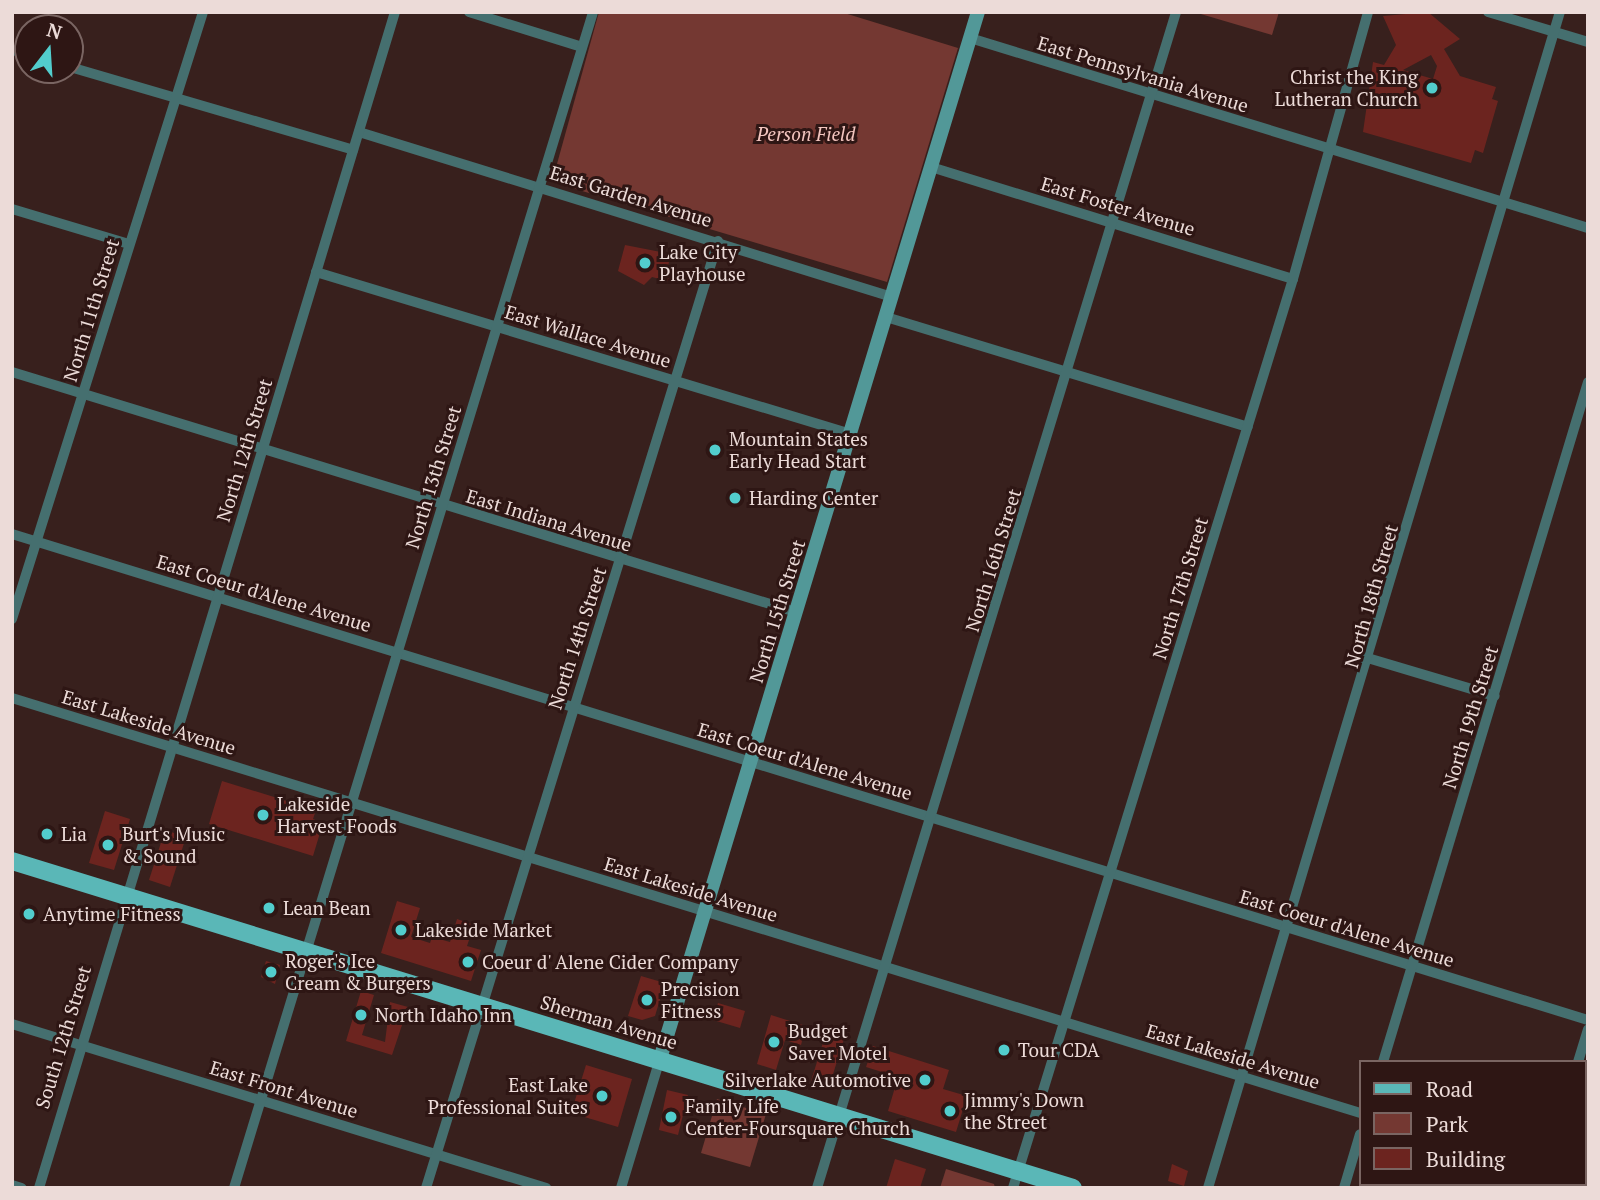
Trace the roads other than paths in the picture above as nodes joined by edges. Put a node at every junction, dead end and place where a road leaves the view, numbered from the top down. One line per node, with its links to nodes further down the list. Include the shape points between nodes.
1 (203, 12): 16 (street, North 11th Street)
2 (395, 12): 17 (street, North 12th Street)
3 (469, 12): 13 (street)
4 (593, 12): 13 (street, North 13th Street)
5 (978, 12): 11 (main road, North 15th Street)
6 (1176, 12): 15 (street, North 16th Street)
7 (1367, 12): 18 (street, North 17th Street)
8 (1488, 12): 10 (street)
9 (1560, 12): 10 (street, North 18th Street)
10 (1555, 32): 12 (street); 22 (street, North 18th Street)
11 (970, 38): 15 (street, East Pennsylvania Avenue); 20 (main road, North 15th Street)
12 (1588, 42)
13 (582, 47): 21 (street, North 13th Street)
14 (84, 70): 16 (street)
15 (1151, 94): 18 (street, East Pennsylvania Avenue); 24 (street, North 16th Street)
16 (176, 98): 19 (street); 27 (street, North 11th Street)
17 (359, 132): 19 (street, North 12th Street); 21 (street, East Garden Avenue)
18 (1328, 148): 22 (street, East Pennsylvania Avenue); 29 (street, North 17th Street)
19 (353, 150): 28 (street, North 12th Street)
20 (931, 167): 24 (street, East Foster Avenue); 30 (main road, North 15th Street)
21 (540, 187): 26 (street, East Garden Avenue); 32 (street, North 13th Street)
22 (1505, 202): 25 (street, East Pennsylvania Avenue); 49 (street, North 18th Street)
23 (12, 209): 27 (street)
24 (1115, 224): 29 (street, East Foster Avenue); 34 (street, North 16th Street)
25 (1588, 228)
26 (718, 241): 30 (street, East Garden Avenue); 35 (street, North 14th Street)
27 (129, 244): 37 (street, North 11th Street)
28 (316, 272): 32 (street, East Wallace Avenue); 40 (street, North 12th Street)
29 (1293, 279): 38 (street, North 17th Street)
30 (892, 297): 31 (main road, North 15th Street)
31 (886, 317): 34 (street); 39 (main road, North 15th Street)
32 (498, 327): 35 (street, East Wallace Avenue); 41 (street, North 13th Street)
33 (12, 372): 37 (street, East Indiana Avenue)
34 (1069, 373): 38 (street); 56 (street, North 16th Street)
35 (675, 381): 39 (street, East Wallace Avenue); 44 (street, North 14th Street)
36 (1588, 382): 50 (street, North 19th Street)
37 (84, 393): 40 (street, East Indiana Avenue); 43 (street, North 11th Street)
38 (1248, 427): 59 (street, North 17th Street)
39 (850, 434): 46 (main road, North 15th Street)
40 (262, 449): 41 (street, East Indiana Avenue); 45 (street, North 12th Street)
41 (442, 506): 44 (street, East Indiana Avenue); 48 (street, North 13th Street)
42 (12, 534): 43 (street, East Coeur d'Alene Avenue)
43 (38, 542): 45 (street, East Coeur d'Alene Avenue); 47 (street, North 11th Street)
44 (621, 560): 46 (street, East Indiana Avenue); 52 (street, North 14th Street)
45 (218, 596): 48 (street, East Coeur d'Alene Avenue); 53 (street, North 12th Street)
46 (796, 612): 54 (main road, North 15th Street)
47 (12, 619)
48 (397, 653): 52 (street, East Coeur d'Alene Avenue); 55 (street, North 13th Street)
49 (1371, 659): 50 (street); 62 (street, North 18th Street)
50 (1494, 696): 65 (street, North 19th Street)
51 (12, 698): 53 (street, East Lakeside Avenue)
52 (572, 708): 54 (street, East Coeur d'Alene Avenue); 57 (street, North 14th Street)
53 (170, 747): 55 (street, East Lakeside Avenue); 60 (street, North 12th Street)
54 (751, 763): 56 (street, East Coeur d'Alene Avenue); 61 (main road, North 15th Street)
55 (348, 802): 57 (street, East Lakeside Avenue); 63 (street, North 13th Street)
56 (931, 818): 59 (street, East Coeur d'Alene Avenue); 64 (street, North 16th Street)
57 (526, 856): 61 (street, East Lakeside Avenue); 66 (street, North 14th Street)
58 (12, 861): 60 (main road, Sherman Avenue)
59 (1111, 874): 62 (street, East Coeur d'Alene Avenue); 68 (street, North 17th Street)
60 (123, 896): 63 (main road, Sherman Avenue); 71 (street, South 12th Street)
61 (705, 912): 64 (street, East Lakeside Avenue); 72 (main road, North 15th Street)
62 (1289, 928): 65 (street, East Coeur d'Alene Avenue); 75 (street, North 18th Street)
63 (302, 951): 66 (main road, Sherman Avenue); 76 (street, North 13th Street)
64 (885, 966): 68 (street, East Lakeside Avenue); 78 (street, North 16th Street)
65 (1413, 967): 67 (street, East Coeur d'Alene Avenue); 73 (street, North 19th Street)
66 (481, 1006): 72 (main road, Sherman Avenue); 80 (street, North 14th Street)
67 (1588, 1020)
68 (1066, 1023): 75 (street, East Lakeside Avenue); 81 (street, North 17th Street)
69 (12, 1024): 71 (street, East Front Avenue)
70 (1588, 1030): 74 (street)
71 (79, 1044): 76 (street, East Front Avenue); 84 (street, South 12th Street)
72 (660, 1059): 78 (main road, Sherman Avenue); 88 (street)
73 (1384, 1060)
74 (1579, 1060)
75 (1244, 1078): 77 (street, East Lakeside Avenue); 91 (street, North 18th Street)
76 (260, 1100): 80 (street, East Front Avenue); 85 (street, North 13th Street)
77 (1358, 1112)
78 (839, 1116): 81 (main road, Sherman Avenue); 89 (street, North 16th Street)
79 (1358, 1141): 92 (street)
80 (437, 1153): 86 (street, North 14th Street); 87 (street, East Front Avenue)
81 (1016, 1179): 90 (main road, Sherman Avenue)
82 (12, 1185): 83 (street)
83 (22, 1188)
84 (39, 1188)
85 (234, 1188)
86 (426, 1188)
87 (546, 1188)
88 (621, 1188)
89 (817, 1188)
90 (1073, 1188)
91 (1208, 1188)
92 (1344, 1188)

